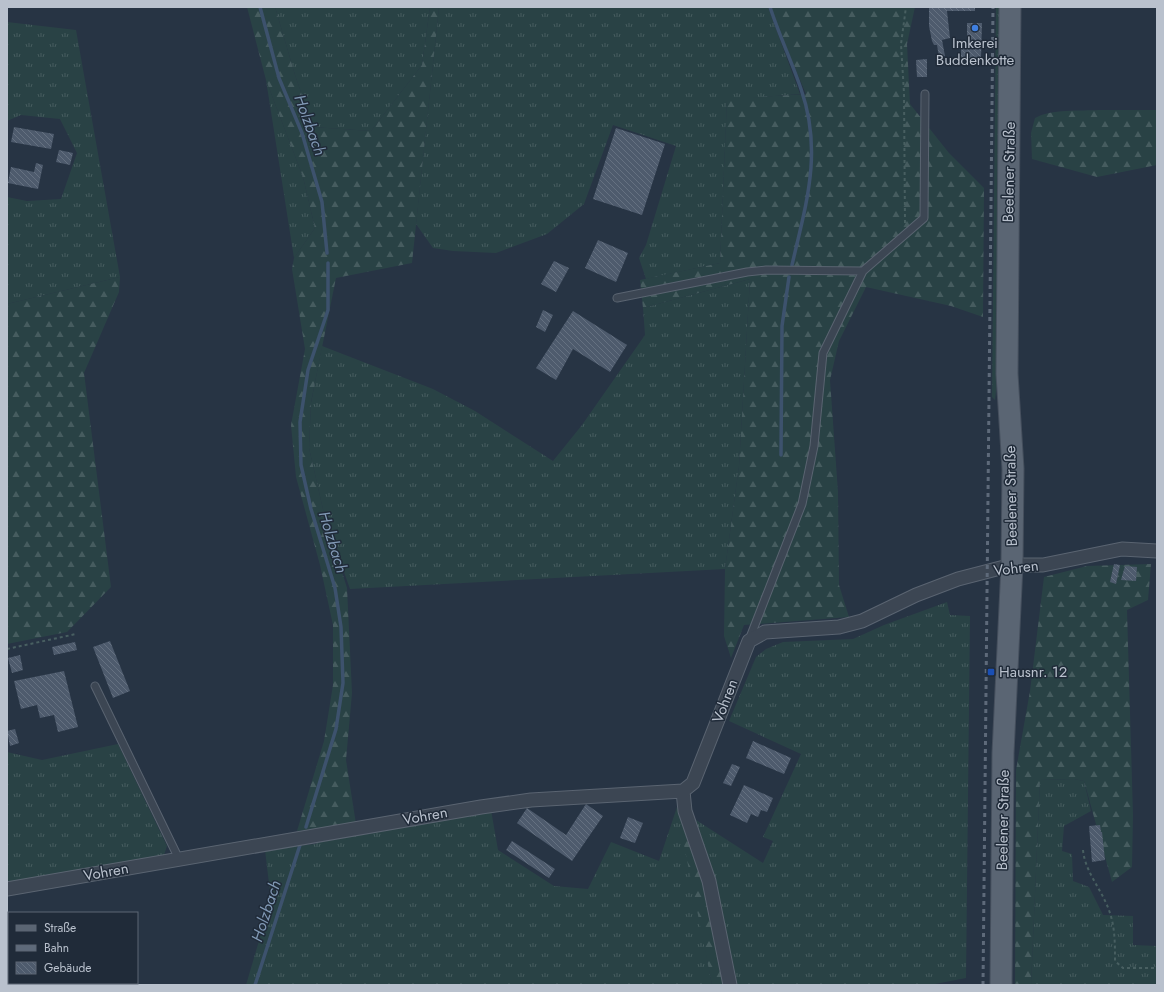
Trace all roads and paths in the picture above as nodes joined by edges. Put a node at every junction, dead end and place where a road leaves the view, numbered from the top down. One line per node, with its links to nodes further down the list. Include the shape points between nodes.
1 (906, 7): 4 (path, via 901,44)
2 (1010, 7): 8 (main road, Beelener Straße, via 1007,374 1013,469)
3 (925, 94): 4 (lane, via 924,218)
4 (905, 234): 5 (lane)
5 (863, 271): 6 (lane, via 747,272); 9 (lane, Vohren, via 824,353 809,477 802,504)
6 (617, 298)
7 (1157, 551): 8 (street, Vohren, via 1122,549 1043,565)
8 (1012, 565): 10 (street, Vohren, via 958,579 862,620 839,627); 21 (main road, Beelener Straße, via 1003,753)
9 (758, 618): 10 (lane, via 760,627); 12 (lane, Vohren)
10 (765, 632): 12 (street, Vohren)
11 (76, 634): 13 (path)
12 (749, 642): 15 (street, Vohren, via 693,783)
13 (7, 649)
14 (95, 686): 17 (lane)
15 (683, 791): 17 (street, Vohren, via 530,800); 20 (street, via 685,811 709,881)
16 (1083, 850): 19 (path, via 1084,862 1114,923 1116,961 1123,968)
17 (179, 859): 18 (street, Vohren)
18 (7, 889)
19 (1157, 968)
20 (730, 985)
21 (1001, 985)

